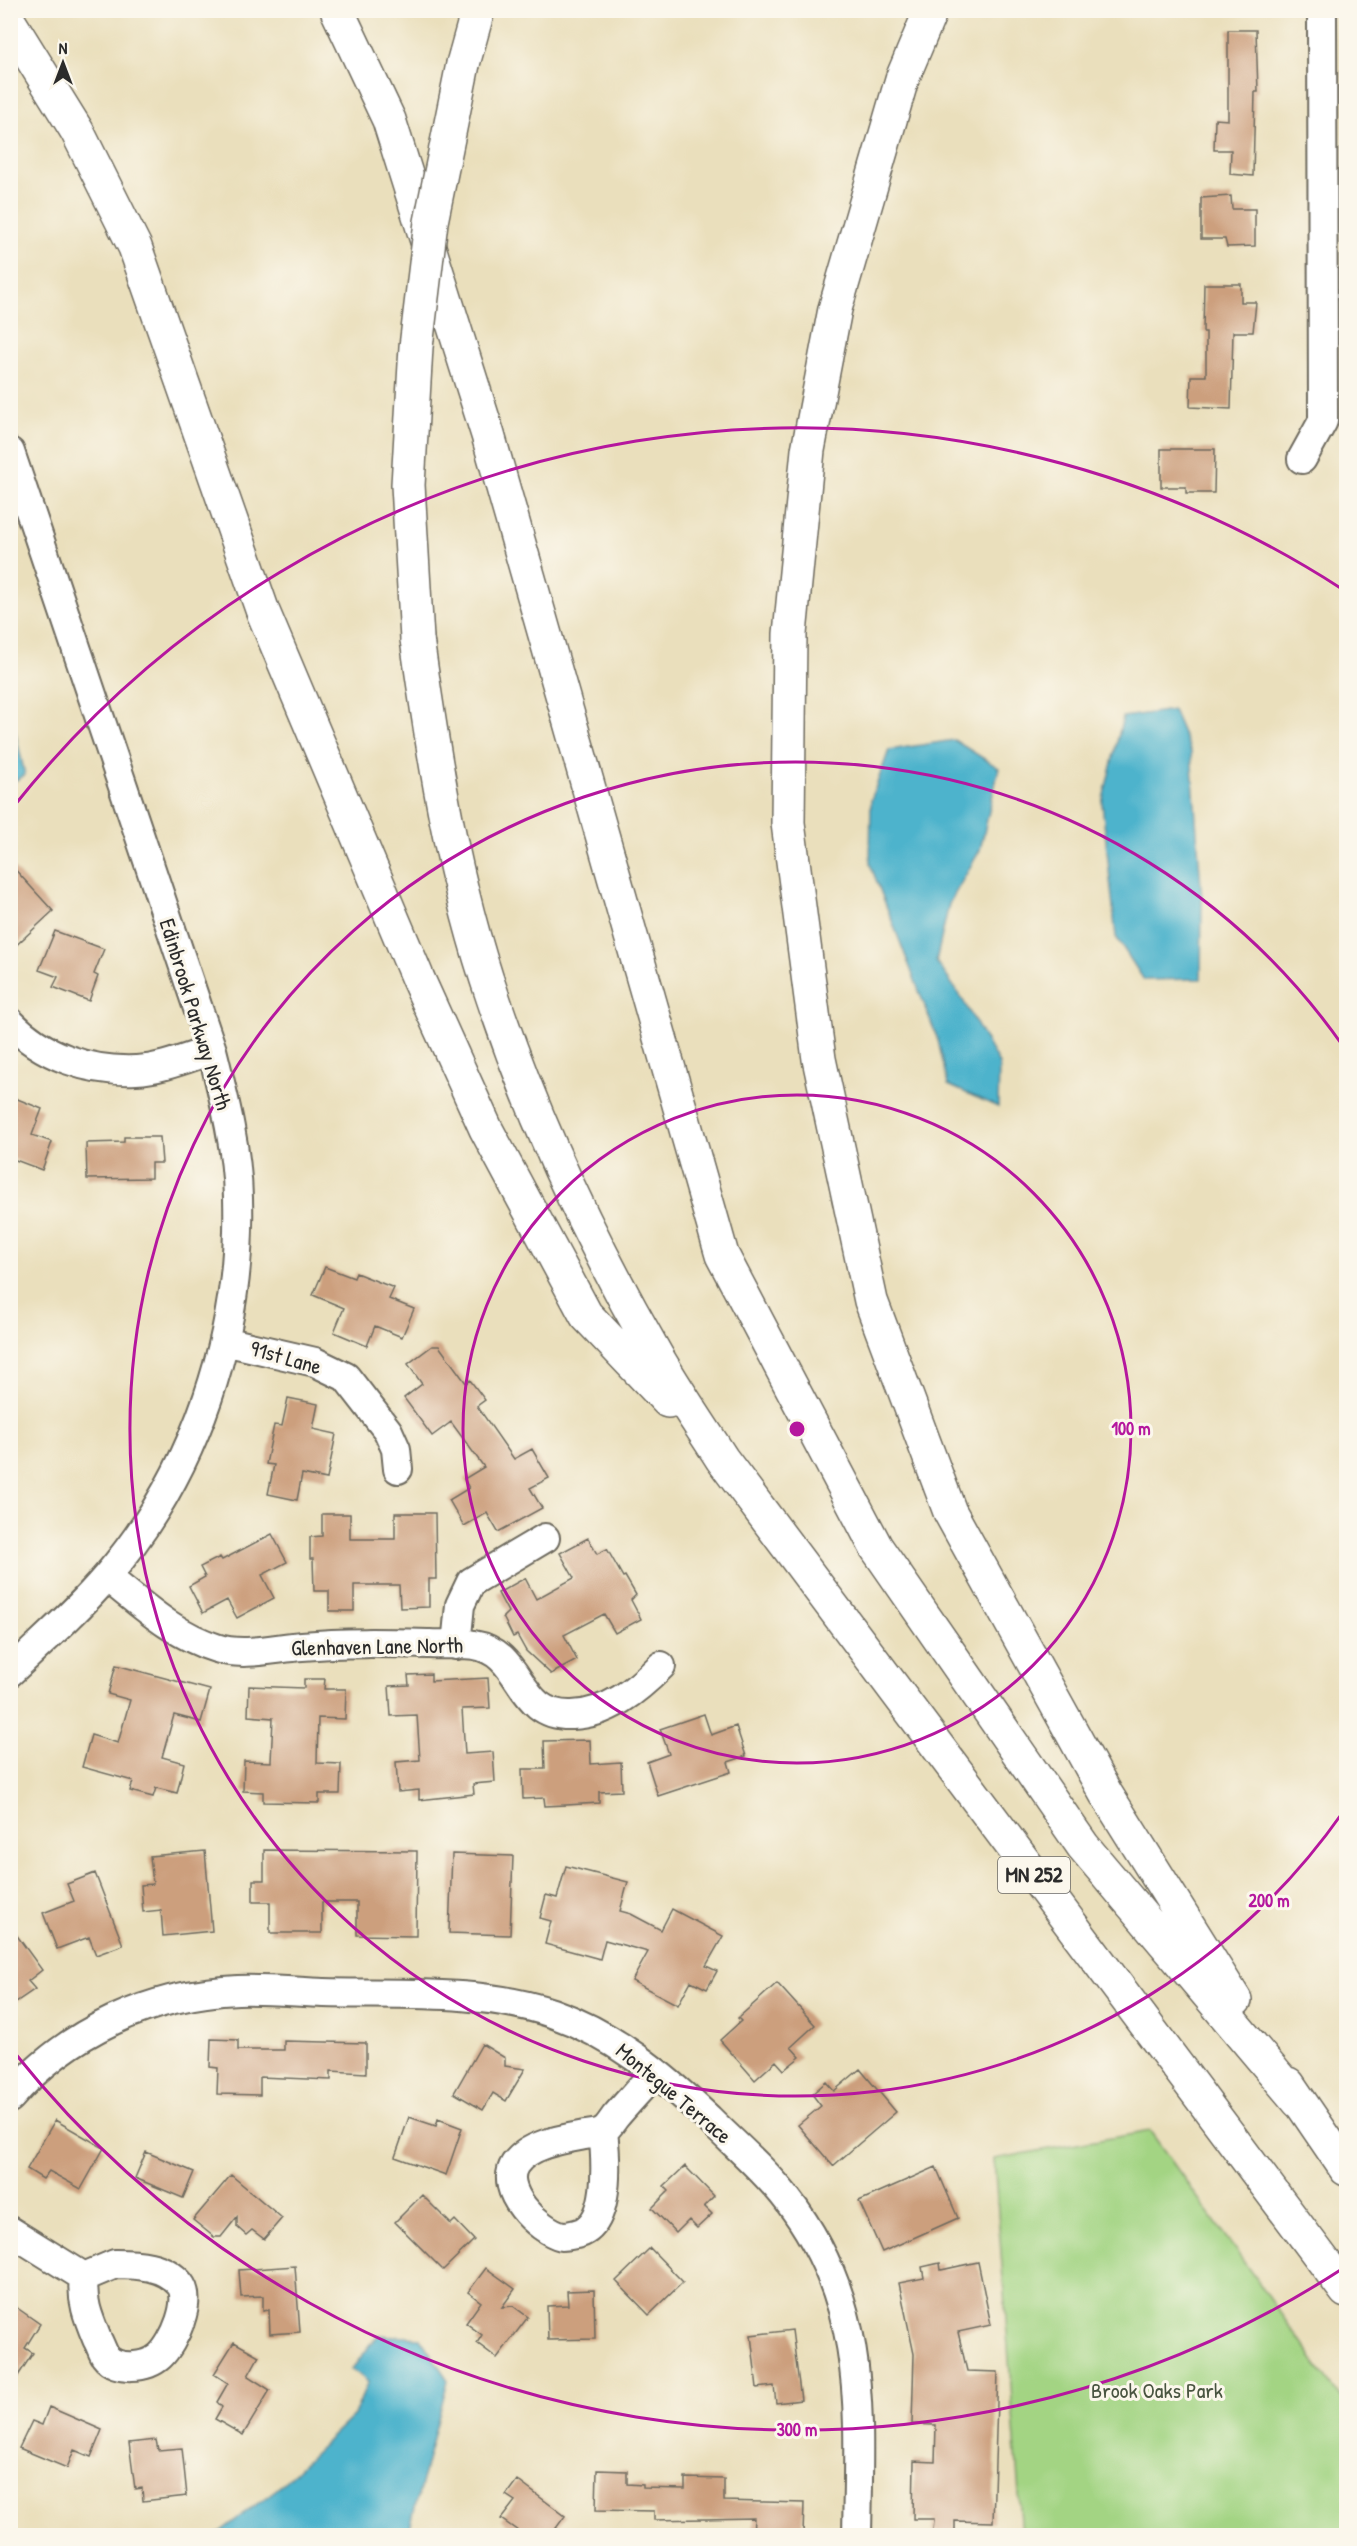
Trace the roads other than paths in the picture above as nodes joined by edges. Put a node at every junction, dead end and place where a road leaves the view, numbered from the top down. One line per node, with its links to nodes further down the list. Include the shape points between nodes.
1 (337, 10): 20 (highway, via 389,120 488,435 722,1255 876,1547 1083,1846)
2 (478, 10): 11 (highway, bridge, via 431,222 416,347 408,485 417,639 432,744 457,871 492,996 537,1117 596,1246 653,1350)
3 (931, 10): 20 (highway, via 902,79 835,309 808,450 790,634 788,823 819,1059 871,1301 950,1512 1106,1794)
4 (1322, 10): 7 (street, via 1323,421)
5 (10, 23): 11 (highway, via 77,131 135,247 263,612 418,979 486,1129 586,1315)
6 (10, 452): 9 (street, Edinbrook Parkway North)
7 (1302, 459)
8 (10, 1022): 9 (street, via 40,1048 102,1069 137,1070)
9 (212, 1050): 10 (street, Edinbrook Parkway North, via 232,1137 238,1197 237,1252)
10 (224, 1341): 12 (street, 91st Lane, via 315,1362 346,1377 388,1431 396,1449); 14 (street, Edinbrook Parkway North, via 191,1443 168,1490)
11 (722, 1459): 25 (highway, MN 252)
12 (398, 1469)
13 (545, 1538): 15 (street, via 471,1582 460,1605)
14 (107, 1577): 15 (street, Glenhaven Lane North, via 180,1633 218,1649 245,1652 350,1642); 17 (street, Edinbrook Parkway North)
15 (456, 1645): 16 (street, Glenhaven Lane North, via 475,1645 495,1652 509,1665 531,1700 551,1713 573,1715 607,1707 637,1690)
16 (661, 1666)
17 (10, 1672)
18 (655, 2072): 19 (street, Montegue Terrace, via 593,2030 551,2012 507,2001 238,1990 142,2007 98,2027 58,2052); 21 (street); 26 (street, Montegue Terrace, via 699,2110 787,2199 835,2287 853,2351 857,2383)
19 (10, 2098)
20 (1299, 2102): 22 (highway)
21 (603, 2132)
22 (1347, 2169)
23 (10, 2231): 24 (street)
24 (84, 2277)
25 (1347, 2291)
26 (857, 2535)

